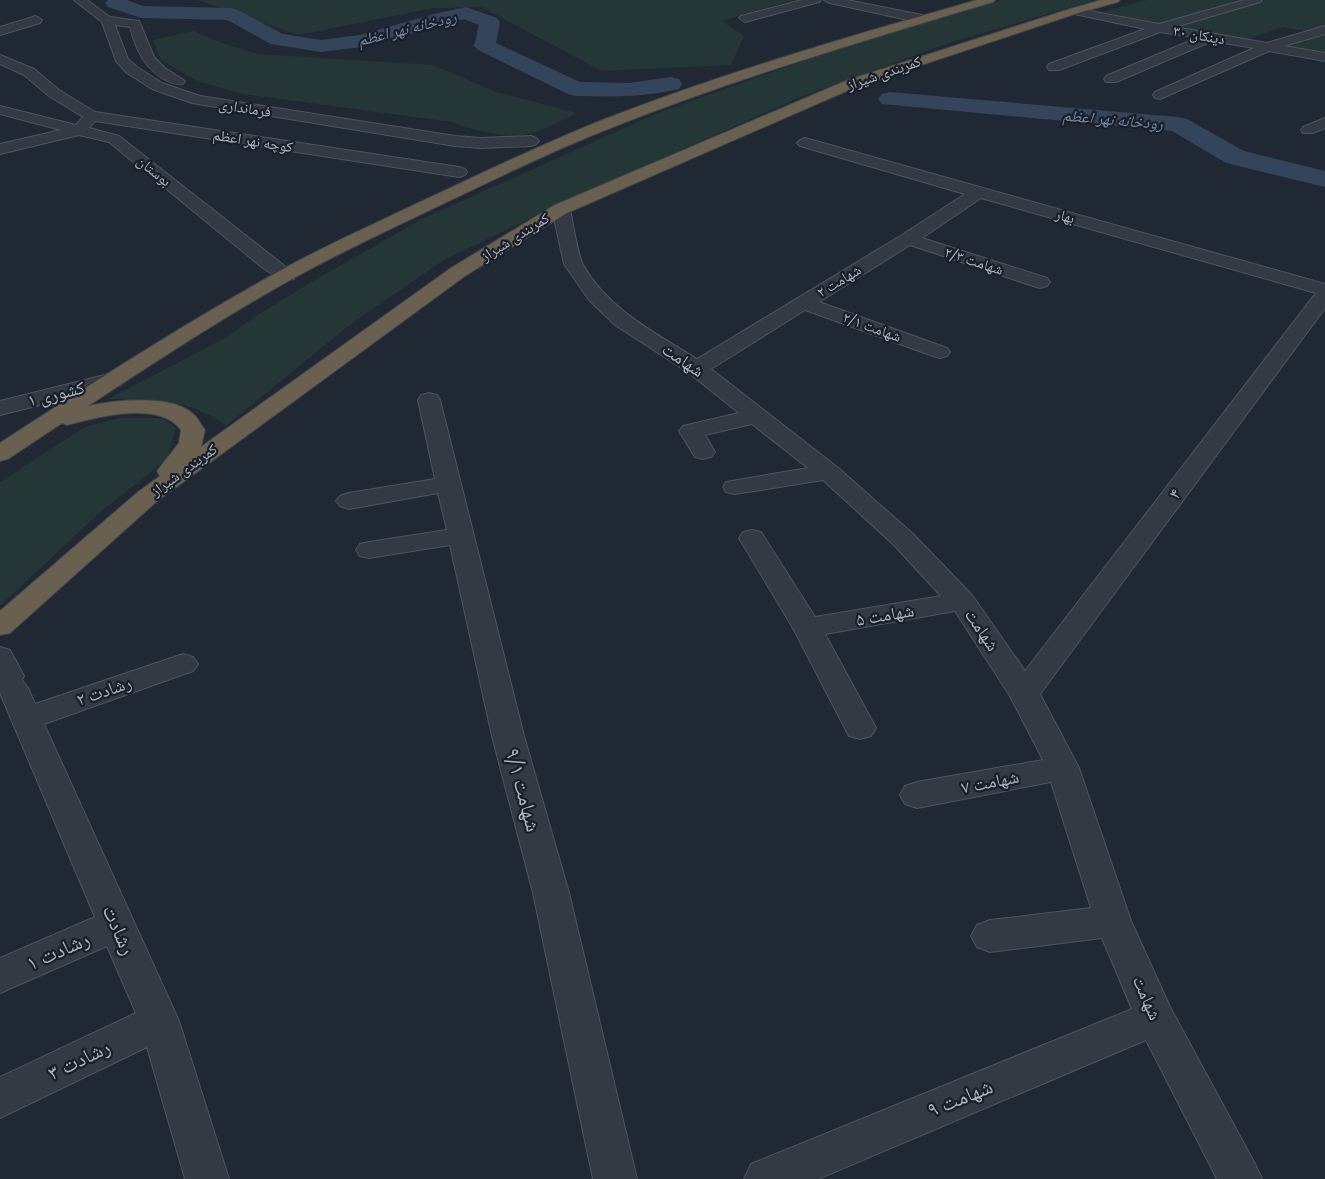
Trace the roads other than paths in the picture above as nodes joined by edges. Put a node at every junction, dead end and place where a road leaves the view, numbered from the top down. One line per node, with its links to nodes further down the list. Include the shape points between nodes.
1 (80, 0): 13 (street)
2 (815, 0): 10 (street)
3 (830, 0): 7 (street)
4 (989, 0): 11 (highway)
5 (1114, 0): 8 (highway, کمربندی شیراز)
6 (1256, 0): 14 (street)
7 (858, 6): 9 (street); 11 (street)
8 (1074, 11): 14 (street, ۳۰ دینکان); 39 (highway, کمربندی شیراز, via 852,83)
9 (829, 14)
10 (745, 18)
11 (922, 19): 26 (highway, via 768,66)
12 (36, 20): 16 (street)
13 (107, 20): 30 (street, فرمانداری, via 122,61 142,78 197,100); 31 (street, via 135,24 141,50 159,71 195,88 250,100)
14 (1159, 28): 17 (street, ۳۰ دینکان); 21 (street)
15 (1325, 30): 18 (street)
16 (0, 31)
17 (1211, 37): 18 (street, ۳۰ دینکان); 22 (street)
18 (1267, 48): 19 (street, ۳۰ دینکان); 23 (street)
19 (1325, 57)
20 (0, 59): 25 (street, via 29,72 54,93)
21 (1054, 68)
22 (1111, 79)
23 (1160, 95)
24 (0, 110): 28 (street, بوستان)
25 (91, 116): 28 (street); 35 (street, کوچه نهر اعظم)
26 (631, 116): 31 (highway, via 568,127); 41 (highway, via 554,146)
27 (1325, 122): 29 (street)
28 (80, 130): 33 (street); 41 (street, بوستان, via 114,139 277,260)
29 (1308, 130)
30 (455, 141): 31 (street, فرمانداری); 34 (street, فرمانداری, via 476,147); 35 (street, کوچه نهر اعظم, via 464,151 460,156 449,161)
31 (531, 141): 36 (highway)
32 (805, 143): 38 (street, بهار)
33 (0, 149)
34 (482, 156)
35 (415, 165): 36 (street, کوچه نهر اعظم)
36 (459, 172): 37 (highway)
37 (433, 184)
38 (979, 192): 40 (street, ۲ شهامت); 43 (street, بهار)
39 (561, 209): 47 (street, شهامت, via 573,264 596,296 622,322); 57 (highway, کمربندی شیراز, via 458,272)
40 (908, 239): 42 (street, ۲/۳ شهامت); 45 (street, ۲ شهامت)
41 (287, 275): 48 (highway)
42 (1040, 282)
43 (1325, 290)
44 (1325, 295): 67 (street, ۴)
45 (804, 303): 46 (street, ۲/۱ شهامت); 47 (street, ۲ شهامت)
46 (940, 352)
47 (697, 368): 51 (street, شهامت)
48 (112, 380): 50 (street, ۱ کشوری); 53 (highway)
49 (429, 400): 55 (street, ۹/۱ شهامت)
50 (0, 408)
51 (756, 416): 52 (street, via 691,431); 54 (street, شهامت)
52 (703, 452)
53 (1, 453): 57 (highway, via 66,419 91,410 135,406 164,410 184,418 193,430 191,444)
54 (828, 472): 56 (street); 62 (street, شهامت, via 903,539)
55 (448, 484): 58 (street); 59 (street, ۹/۱ شهامت)
56 (735, 487)
57 (147, 497): 63 (highway, کمربندی شیراز)
58 (350, 502)
59 (460, 536): 61 (street); 80 (street, ۹/۱ شهامت, via 508,736 551,893)
60 (752, 538): 64 (street)
61 (369, 550)
62 (962, 601): 64 (street, ۵ شهامت); 67 (street, شهامت)
63 (0, 626)
64 (807, 628): 68 (street)
65 (183, 664): 66 (street, ۲ رشادت)
66 (12, 685): 72 (street, رشادت)
67 (1024, 693): 69 (street, شهامت)
68 (860, 728)
69 (1063, 768): 70 (street, ۷ شهامت); 71 (street, شهامت)
70 (917, 796)
71 (1113, 921): 73 (street); 75 (street, شهامت)
72 (116, 925): 74 (street, ۱ رشادت); 76 (street, رشادت)
73 (990, 936)
74 (0, 976)
75 (1155, 1018): 78 (street, ۹ شهامت); 82 (street, شهامت)
76 (159, 1021): 77 (street, ۳ رشادت); 79 (street, رشادت)
77 (0, 1098)
78 (810, 1171): 81 (street, ۹ شهامت)
79 (207, 1179)
80 (615, 1179)
81 (766, 1179)
82 (1240, 1179)

